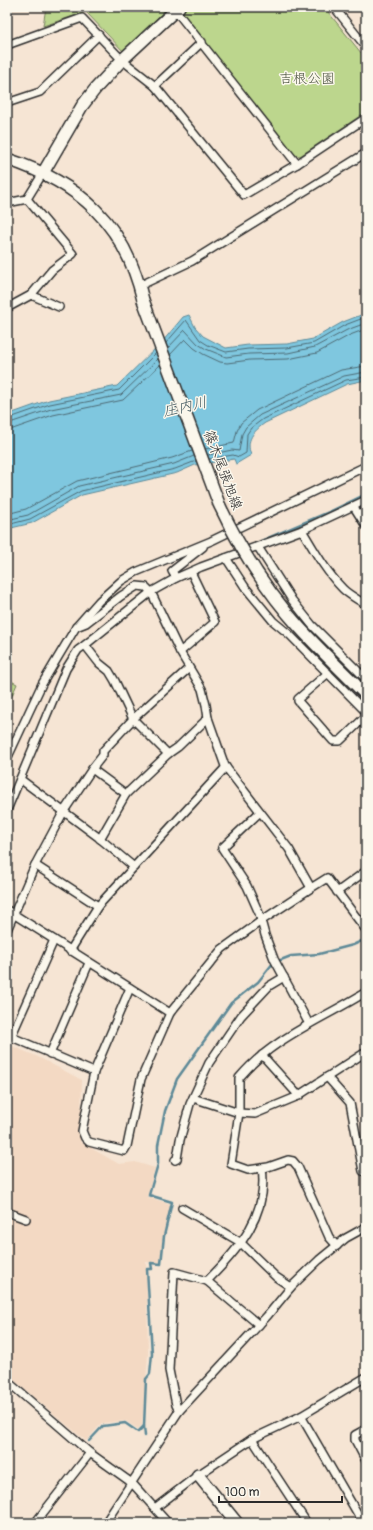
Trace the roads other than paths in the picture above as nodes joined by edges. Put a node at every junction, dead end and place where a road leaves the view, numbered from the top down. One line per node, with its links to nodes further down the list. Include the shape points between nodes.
1 (334, 7): 6 (street)
2 (178, 9): 4 (street); 7 (main road)
3 (99, 35): 5 (street, via 82,18); 7 (street); 9 (street, via 40,92)
4 (202, 42): 8 (street); 13 (street)
5 (7, 45)
6 (366, 47)
7 (122, 60): 8 (street); 14 (main road, via 82,106)
8 (155, 86): 13 (street, via 244,195)
9 (7, 103)
10 (366, 118): 13 (street)
11 (366, 153): 17 (street, via 192,261)
12 (7, 158): 14 (main road, 篠木尾張旭線)
13 (297, 164)
14 (43, 173): 15 (street); 17 (main road, 篠木尾張旭線, via 76,192 106,221 120,242)
15 (27, 199): 16 (street); 18 (street, via 73,254 52,270)
16 (7, 203)
17 (139, 286): 39 (main road, 篠木尾張旭線, bridge, via 142,300 232,533 260,578 287,614)
18 (31, 295): 19 (street); 20 (street)
19 (8, 305)
20 (59, 307)
21 (366, 466): 26 (street)
22 (366, 500): 23 (street)
23 (354, 506): 24 (street); 25 (street)
24 (366, 526)
25 (302, 530): 27 (street); 32 (street, via 334,579 344,590)
26 (211, 541): 30 (street, via 172,571); 33 (street, via 136,572 121,581 98,601)
27 (258, 547): 28 (street); 38 (street, via 292,600 312,625)
28 (226, 558): 29 (street); 37 (street, via 245,587 273,621)
29 (191, 572): 30 (street); 35 (street, via 215,622)
30 (176, 578): 31 (street)
31 (151, 592): 33 (street, via 146,586 137,586 86,623); 34 (street); 35 (street)
32 (366, 605)
33 (76, 627): 45 (street, via 42,684)
34 (85, 646): 43 (street, via 115,681); 48 (street, via 78,650 66,670)
35 (180, 652): 36 (street)
36 (189, 668): 42 (street, via 202,689); 43 (street)
37 (328, 673): 40 (street); 41 (street, via 298,701 333,740 340,741)
38 (366, 678)
39 (366, 695)
40 (366, 712)
41 (366, 716)
42 (208, 718): 44 (street); 46 (street)
43 (133, 720): 44 (street); 47 (street, via 103,751 103,755)
44 (168, 754): 49 (street)
45 (7, 759)
46 (226, 767): 52 (street); 55 (street)
47 (92, 769): 49 (street); 51 (street)
48 (20, 779): 50 (street); 51 (street)
49 (126, 794): 53 (street)
50 (7, 810)
51 (64, 811): 53 (street); 54 (street)
52 (260, 812): 57 (street, via 289,849); 62 (street, via 222,848 246,886)
53 (100, 839): 55 (street)
54 (35, 865): 59 (street); 61 (street)
55 (134, 867): 59 (street)
56 (366, 871): 58 (street)
57 (311, 888): 58 (street, via 326,878); 62 (street)
58 (337, 892): 64 (street)
59 (98, 906): 66 (street)
60 (7, 910): 61 (street)
61 (14, 914): 63 (street); 65 (street)
62 (261, 921): 68 (street); 71 (street, via 222,949)
63 (7, 930)
64 (366, 930)
65 (54, 940): 66 (street); 73 (street)
66 (70, 951): 67 (street)
67 (89, 963): 69 (street); 75 (street)
68 (284, 977): 72 (street); 80 (street, via 269,986 241,1016 209,1063)
69 (130, 988): 71 (street); 77 (street)
70 (366, 992): 72 (street)
71 (170, 1013): 77 (street, via 141,1079 124,1151 89,1142 82,1131)
72 (309, 1024): 76 (street)
73 (9, 1036): 75 (street)
74 (366, 1052): 78 (street)
75 (50, 1054): 77 (street)
76 (262, 1054): 79 (street); 81 (street, via 239,1078)
77 (94, 1072)
78 (328, 1077): 79 (street); 84 (street, via 350,1103 363,1171)
79 (299, 1096): 81 (street, via 255,1114)
80 (193, 1098): 81 (street); 82 (street)
81 (239, 1113): 83 (street, via 231,1164 248,1170)
82 (175, 1160)
83 (262, 1168): 89 (street, via 261,1206 252,1226); 90 (street, via 288,1160 293,1161 329,1237)
84 (366, 1170)
85 (182, 1208): 89 (street)
86 (7, 1212): 87 (street)
87 (26, 1219)
88 (366, 1227): 90 (street)
89 (240, 1242): 91 (street, via 227,1261); 92 (street, via 276,1278)
90 (337, 1246): 92 (street)
91 (207, 1282): 93 (street); 96 (street, via 174,1272 169,1370)
92 (291, 1287): 93 (street)
93 (259, 1325): 96 (street)
94 (366, 1377): 97 (street)
95 (7, 1381): 100 (street)
96 (179, 1411): 103 (street)
97 (301, 1416): 99 (street); 110 (street)
98 (366, 1429): 101 (street, via 355,1436 354,1440)
99 (252, 1439): 102 (street); 109 (street)
100 (90, 1452): 103 (street); 105 (street)
101 (366, 1461)
102 (198, 1475): 104 (street); 108 (main road)
103 (132, 1483): 104 (street); 106 (street)
104 (155, 1508): 107 (street)
105 (35, 1523)
106 (105, 1523)
107 (168, 1523)
108 (237, 1523)
109 (307, 1523)
110 (362, 1523)

